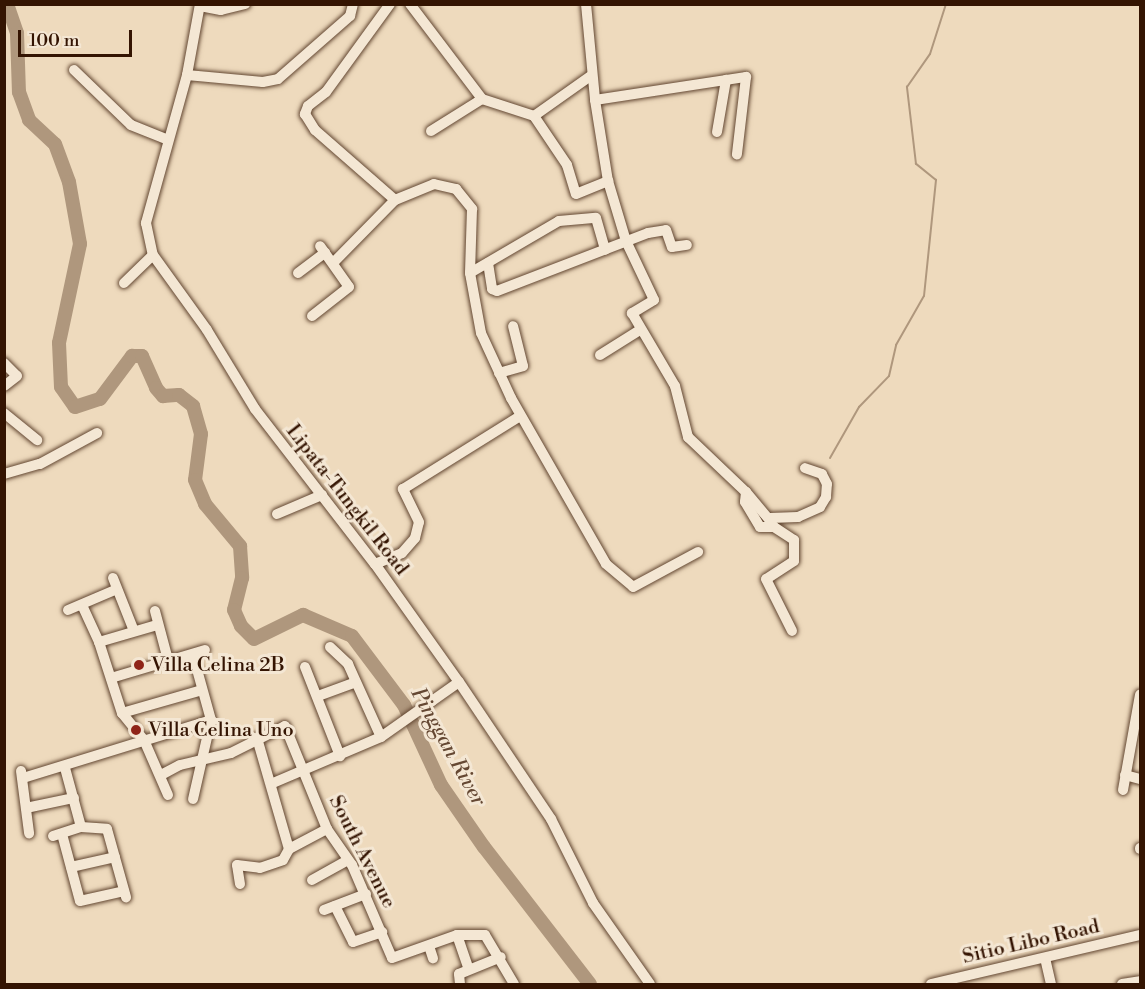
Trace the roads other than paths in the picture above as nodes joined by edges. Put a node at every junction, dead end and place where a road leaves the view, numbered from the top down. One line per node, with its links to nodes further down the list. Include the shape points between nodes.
1 (245, 4): 6 (street, via 221,10)
2 (353, 4): 8 (street, via 350,16 278,79 263,82)
3 (390, 4): 19 (street, via 326,92 308,106 305,114 315,130)
4 (410, 4): 11 (street)
5 (586, 4): 9 (street, via 592,31)
6 (200, 5): 8 (street, Lipata-Tungkil Road)
7 (74, 70): 16 (street, via 131,125)
8 (187, 75): 16 (street, Lipata-Tungkil Road)
9 (592, 75): 12 (street); 13 (street)
10 (726, 80): 12 (street); 15 (street); 17 (street, via 746,77)
11 (482, 99): 13 (street); 14 (street)
12 (595, 100): 18 (street)
13 (534, 116): 18 (street, via 567,165 576,194)
14 (432, 131)
15 (717, 132)
16 (168, 140): 23 (street, Lipata-Tungkil Road, via 146,223)
17 (737, 154)
18 (608, 181): 20 (street)
19 (395, 200): 24 (street); 27 (street, via 434,184 447,184 464,196 472,208)
20 (626, 242): 21 (street, via 666,230 672,247); 22 (street); 31 (street, via 654,300 632,311)
21 (687, 245)
22 (605, 250): 25 (street, via 497,291 492,289); 25 (street, via 598,220 592,217 554,223)
23 (153, 255): 28 (street); 42 (street, Lipata-Tungkil Road, via 207,330 255,409)
24 (333, 263): 26 (street, via 322,249); 29 (street, via 349,287)
25 (488, 263): 27 (street)
26 (297, 273)
27 (470, 273): 34 (street, via 481,333)
28 (124, 283)
29 (312, 316)
30 (513, 326): 34 (street, via 524,365)
31 (640, 330): 32 (street); 44 (street, via 675,386 688,437 746,492 745,502 760,527)
32 (600, 355)
33 (4, 363): 35 (street, via 17,376)
34 (499, 373): 45 (street, via 606,564 628,586)
35 (4, 386)
36 (4, 413): 39 (street)
37 (517, 418): 46 (street, via 403,489 419,522 415,538 402,553)
38 (97, 433): 41 (street, via 26,470)
39 (37, 440)
40 (806, 468): 44 (street, via 822,474 827,484 820,507)
41 (4, 474)
42 (322, 495): 43 (street); 46 (street, Lipata-Tungkil Road)
43 (277, 514)
44 (772, 523): 54 (street, via 792,537 796,546 794,561 766,579)
45 (698, 552)
46 (375, 564): 63 (street, Lipata-Tungkil Road)
47 (113, 578): 48 (street)
48 (115, 590): 49 (street); 53 (street)
49 (82, 605): 50 (street); 55 (street)
50 (68, 610)
51 (154, 611): 52 (street)
52 (157, 625): 53 (street); 59 (street)
53 (134, 631): 55 (street)
54 (792, 631)
55 (99, 642): 61 (street)
56 (330, 648): 62 (street, via 348,664)
57 (205, 650): 58 (street)
58 (193, 655): 59 (street); 64 (street)
59 (168, 660): 61 (street)
60 (305, 667): 66 (street)
61 (111, 678): 67 (street)
62 (356, 682): 66 (street); 69 (street)
63 (459, 682): 69 (street, via 414,717); 108 (street, Lipata-Tungkil Road, via 550,819 593,903)
64 (202, 690): 67 (street); 68 (street)
65 (1140, 695): 77 (street)
66 (318, 696): 72 (street)
67 (122, 713): 71 (street)
68 (211, 720): 71 (street); 73 (street)
69 (381, 736): 72 (street)
70 (257, 738): 73 (street, via 232,758); 75 (street, South Avenue, via 285,726); 79 (street)
71 (144, 740): 74 (street); 76 (street)
72 (340, 756): 75 (street)
73 (204, 758): 76 (street); 83 (street)
74 (65, 768): 82 (street); 84 (street, via 22,775)
75 (304, 772): 79 (street); 86 (street, South Avenue)
76 (161, 775): 81 (street)
77 (1125, 775): 78 (street); 80 (street)
78 (1140, 779)
79 (273, 783): 88 (street)
80 (1123, 790)
81 (168, 795)
82 (74, 798): 84 (street); 85 (street)
83 (193, 799)
84 (26, 808): 87 (street)
85 (81, 827): 89 (street, via 107,829); 91 (street, via 57,835)
86 (327, 829): 88 (street); 90 (street, South Avenue)
87 (29, 833)
88 (289, 849): 93 (street, via 283,860 260,868 238,864)
89 (115, 857): 91 (street); 91 (street, via 125,894 81,901)
90 (348, 860): 92 (street); 94 (street, South Avenue)
91 (71, 867)
92 (312, 880)
93 (240, 884)
94 (366, 894): 95 (street); 97 (street, South Avenue)
95 (335, 906): 96 (street); 97 (street, via 353,942)
96 (324, 910)
97 (382, 932): 100 (street, South Avenue, via 390,956 400,963)
98 (458, 935): 100 (street, South Avenue); 101 (street, South Avenue, via 485,935); 104 (street)
99 (1140, 935): 103 (street, Sitio Libo Road)
100 (429, 946): 102 (street)
101 (501, 957): 104 (street); 107 (street)
102 (434, 958)
103 (1045, 958): 106 (street, Sitio Libo Road); 110 (street)
104 (462, 976)
105 (1140, 981): 111 (street)
106 (953, 982): 109 (street, Sitio Libo Road)
107 (514, 984)
108 (650, 984)
109 (931, 984)
110 (1051, 984)
111 (1126, 984)

